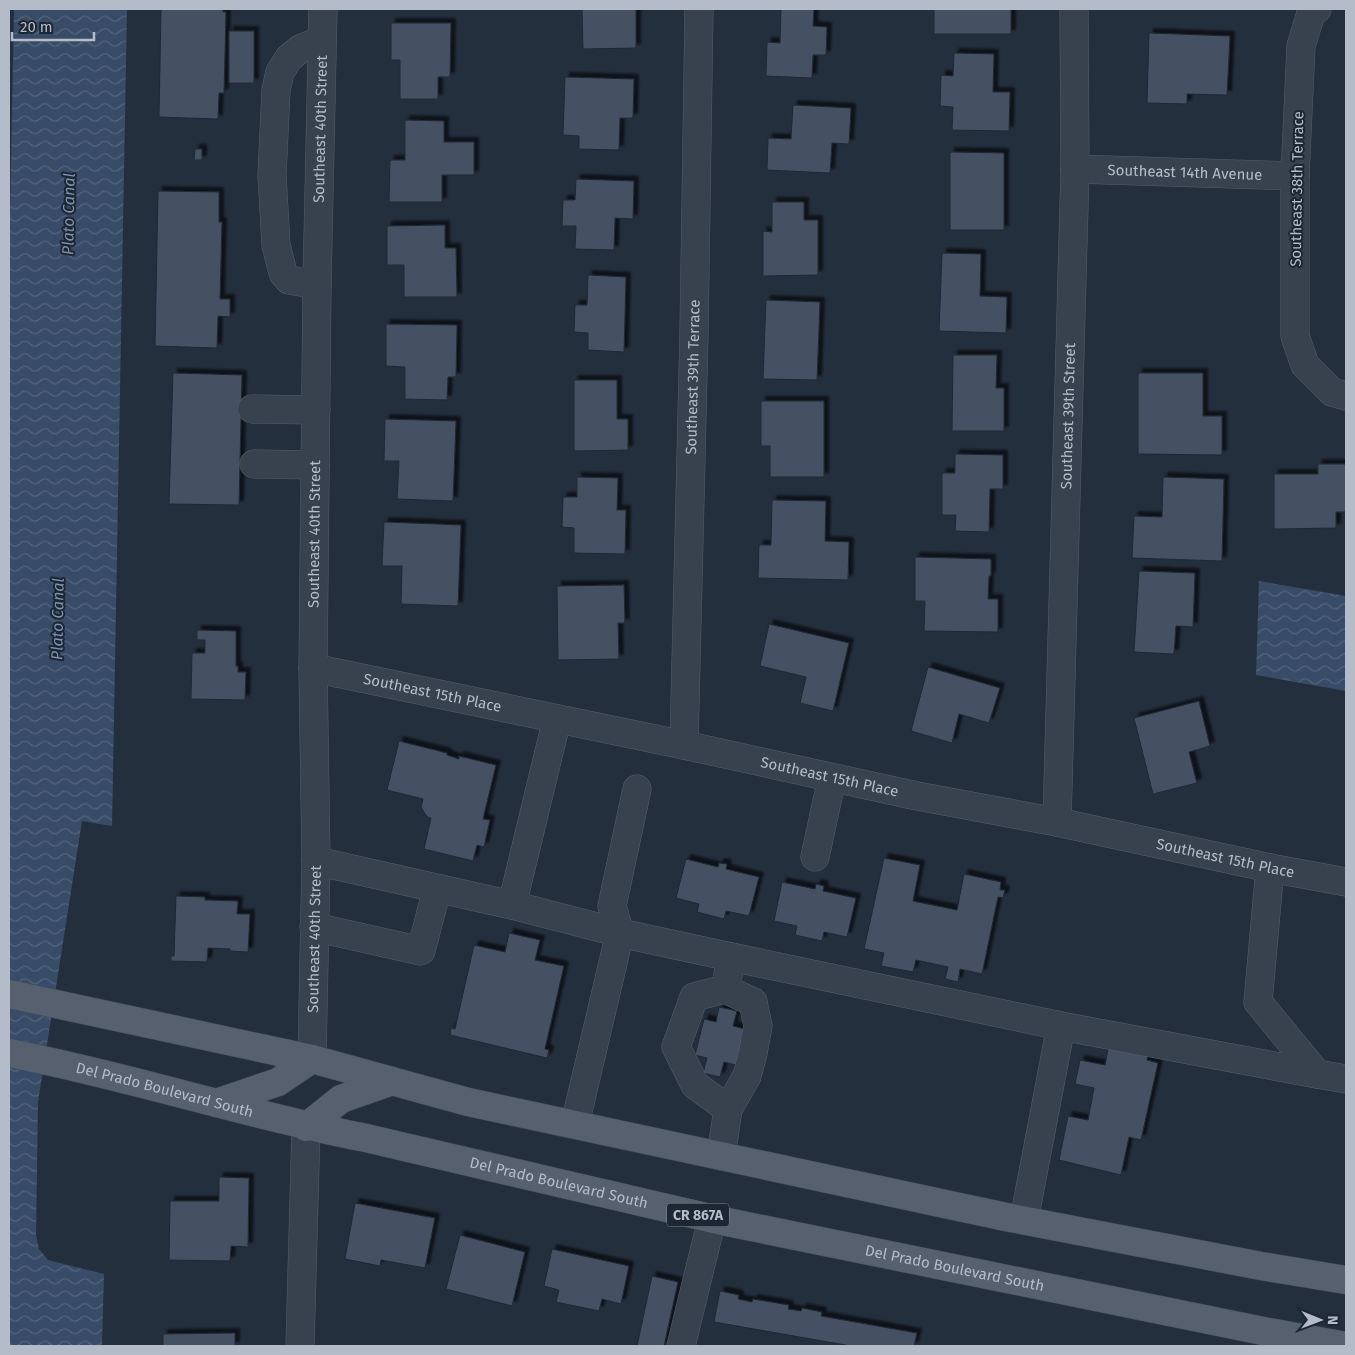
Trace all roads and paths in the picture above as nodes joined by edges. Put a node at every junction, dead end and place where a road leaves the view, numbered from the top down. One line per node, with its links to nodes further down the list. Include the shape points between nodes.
1 (323, 9): 5 (street, Southeast 40th Street)
2 (699, 9): 16 (street, Southeast 39th Terrace)
3 (1074, 9): 6 (street, Southeast 39th Street)
4 (1314, 11): 7 (street, Southeast 38th Terrace, via 1301,46)
5 (322, 40): 8 (street, Southeast 40th Street); 8 (street, via 300,49 280,72 276,90 272,174 276,245 283,273 289,280)
6 (1075, 169): 7 (street, Southeast 14th Avenue); 19 (street, Southeast 39th Street)
7 (1295, 176): 9 (street, Southeast 38th Terrace, via 1295,336 1305,365 1332,392)
8 (317, 285): 11 (street, Southeast 40th Street)
9 (1346, 396)
10 (252, 410): 11 (street)
11 (316, 410): 13 (street, Southeast 40th Street)
12 (254, 464): 13 (street)
13 (315, 466): 14 (street, Southeast 40th Street)
14 (313, 668): 15 (street, Southeast 15th Place); 21 (street, Southeast 40th Street)
15 (557, 719): 16 (street, Southeast 15th Place); 25 (street)
16 (684, 745): 17 (street, Southeast 15th Place)
17 (832, 778): 19 (street, Southeast 15th Place); 20 (street)
18 (637, 789): 27 (street, via 612,906)
19 (1057, 822): 22 (street, Southeast 15th Place)
20 (815, 857)
21 (316, 861): 24 (street); 26 (street, Southeast 40th Street)
22 (1270, 868): 23 (street, Southeast 15th Place); 34 (street, via 1258,1002)
23 (1346, 882)
24 (437, 889): 25 (street); 26 (street, via 420,951)
25 (512, 905): 27 (street)
26 (314, 927): 33 (street, Southeast 40th Street)
27 (620, 933): 28 (street); 39 (street)
28 (731, 957): 29 (street); 31 (street)
29 (725, 989): 38 (street, via 753,1002 758,1026 747,1076); 38 (street, via 694,997 676,1047 695,1085)
30 (9, 994): 33 (main road)
31 (1061, 1026): 34 (street); 43 (street)
32 (9, 1053): 37 (main road, Del Prado Boulevard South / CR 867A)
33 (312, 1059): 36 (main road); 37 (main road, via 278,1082)
34 (1317, 1074): 35 (street)
35 (1346, 1079)
36 (392, 1081): 39 (main road, via 468,1102); 40 (main road, via 341,1099)
37 (216, 1103): 40 (main road, Del Prado Boulevard South / CR 867A)
38 (728, 1109): 41 (street)
39 (574, 1124): 41 (main road)
40 (306, 1127): 42 (main road, Del Prado Boulevard South / CR 867A, via 376,1140); 46 (street)
41 (721, 1156): 43 (main road)
42 (712, 1219): 45 (main road, Del Prado Boulevard South / CR 867A); 47 (street)
43 (1024, 1220): 44 (main road)
44 (1346, 1280)
45 (1280, 1340): 48 (main road, Del Prado Boulevard South / CR 867A)
46 (300, 1346)
47 (681, 1346)
48 (1346, 1346)

